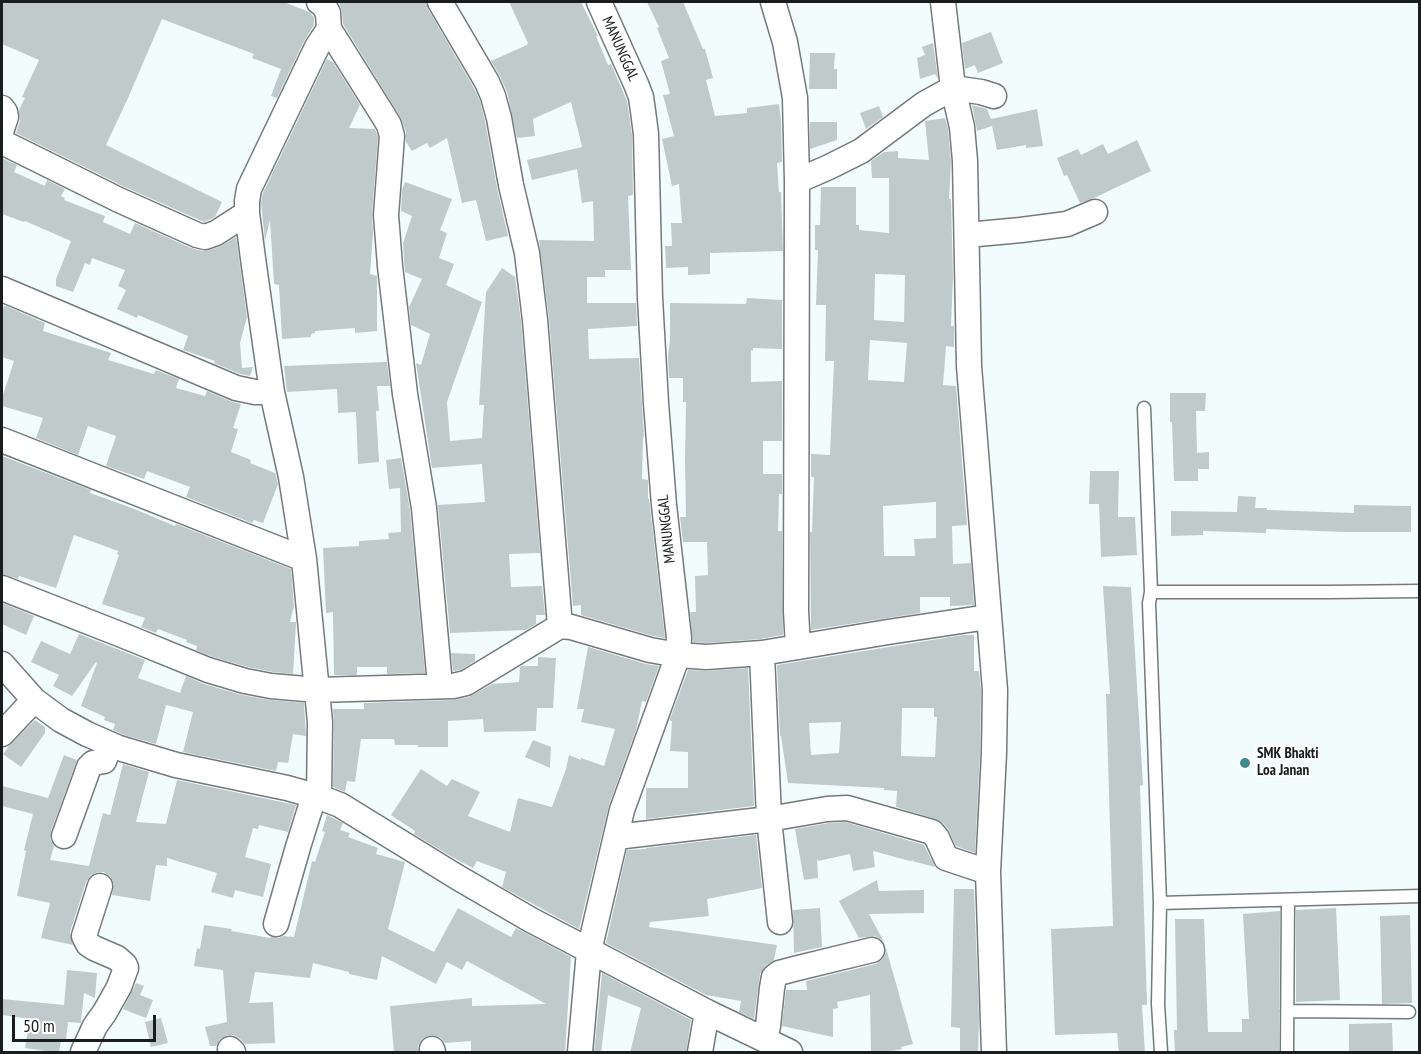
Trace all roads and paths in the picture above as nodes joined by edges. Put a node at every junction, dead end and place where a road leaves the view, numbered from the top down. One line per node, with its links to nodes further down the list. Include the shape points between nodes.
1 (319, 2): 6 (street, via 328,13)
2 (440, 2): 25 (street, via 493,96 527,253)
3 (599, 2): 28 (street, MANUNGGAL, via 638,90 645,123 650,298)
4 (773, 2): 12 (street, via 795,98)
5 (943, 2): 7 (street)
6 (329, 29): 14 (street, via 316,47 249,189); 30 (street, via 392,136 386,215 390,266 424,508)
7 (953, 88): 8 (street); 12 (street, via 924,104 861,151); 15 (street, via 962,127)
8 (994, 96)
9 (2, 108): 10 (street, via 6,117)
10 (2, 129)
11 (2, 139): 14 (street, via 78,180 196,235 216,233)
12 (797, 181): 26 (street)
13 (1095, 212): 15 (street, via 1067,224)
14 (247, 213): 17 (street)
15 (967, 235): 24 (street, via 969,366)
16 (2, 289): 17 (street, via 236,387)
17 (272, 392): 20 (street)
18 (1144, 408): 23 (lane)
19 (2, 440): 20 (street)
20 (304, 559): 31 (street)
21 (2, 588): 31 (street, via 208,670 271,686)
22 (1419, 591): 23 (lane)
23 (1150, 592): 43 (lane)
24 (988, 617): 26 (street); 39 (street, via 995,701)
25 (560, 626): 28 (street); 30 (street, via 466,683)
26 (798, 647): 27 (street)
27 (762, 653): 28 (street); 36 (street)
28 (678, 655): 38 (street, MANUNGGAL, via 622,810)
29 (2, 664): 32 (street)
30 (441, 685): 31 (street)
31 (317, 690): 35 (street)
32 (34, 700): 33 (street); 34 (street, via 61,720)
33 (2, 734)
34 (110, 745): 35 (street, via 176,765); 37 (street, via 104,761 89,767)
35 (317, 796): 45 (street); 47 (street, via 340,805)
36 (769, 819): 38 (street); 39 (street, via 847,808 932,832 946,858); 44 (street)
37 (64, 836)
38 (616, 837): 47 (street, MANUNGGAL)
39 (988, 872): 56 (street)
40 (100, 886): 52 (street, via 84,936 88,944 117,958 126,968)
41 (1419, 896): 42 (lane)
42 (1288, 900): 43 (lane); 49 (lane)
43 (1160, 903): 57 (lane)
44 (780, 922)
45 (276, 924)
46 (872, 950): 51 (street, via 774,977)
47 (589, 951): 48 (street); 53 (street, MANUNGGAL)
48 (707, 1011): 51 (street); 54 (street)
49 (1287, 1011): 50 (lane); 58 (lane)
50 (1409, 1012)
51 (765, 1040): 55 (street)
52 (82, 1053)
53 (580, 1053)
54 (700, 1053)
55 (790, 1053)
56 (994, 1053)
57 (1161, 1053)
58 (1287, 1053)

